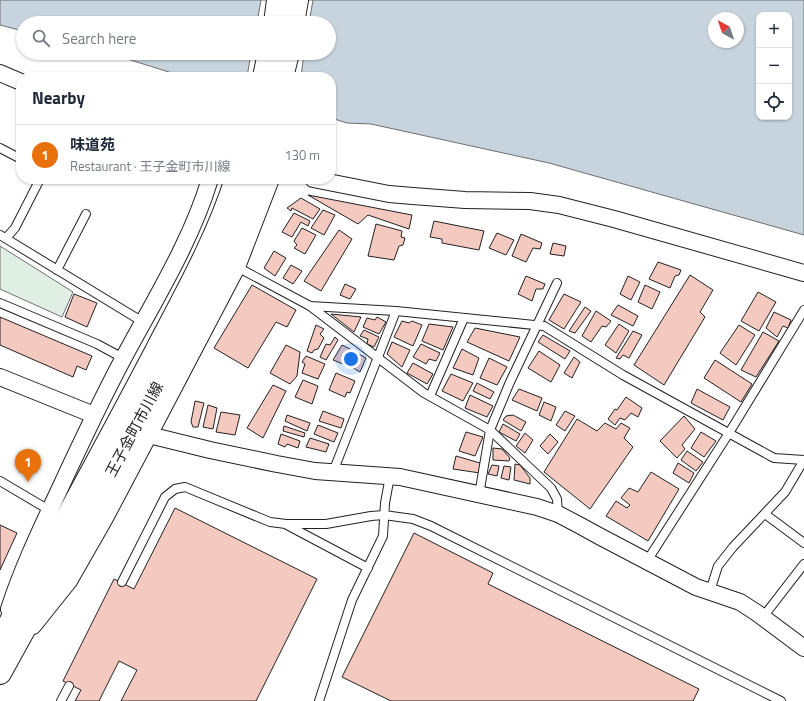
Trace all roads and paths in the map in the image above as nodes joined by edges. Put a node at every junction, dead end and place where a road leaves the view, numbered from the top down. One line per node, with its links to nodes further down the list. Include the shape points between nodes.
1 (278, 0): 3 (main road)
2 (297, 0): 4 (main road)
3 (275, 16)
4 (294, 16)
5 (268, 60): 7 (main road)
6 (286, 60): 8 (main road)
7 (265, 72)
8 (283, 72)
9 (0, 73): 10 (street)
10 (16, 80)
11 (0, 148): 12 (lane)
12 (16, 156)
13 (37, 184): 20 (lane, via 15,228)
14 (208, 184): 30 (street, via 178,255)
15 (235, 184): 40 (main road, 王子金町市川線, via 230,200 200,266)
16 (252, 184): 40 (main road, 王子金町市川線, via 246,205 216,272)
17 (269, 184): 21 (street)
18 (336, 184): 23 (street, via 407,196 530,201 559,205)
19 (86, 214): 22 (lane)
20 (3, 237): 22 (lane)
21 (237, 267): 26 (lane); 39 (street)
22 (57, 270): 30 (lane)
23 (804, 273)
24 (557, 283): 31 (lane)
25 (0, 303): 32 (lane, via 97,344)
26 (310, 306): 28 (lane); 33 (lane)
27 (804, 310): 38 (lane)
28 (396, 311): 29 (lane); 33 (lane)
29 (464, 318): 31 (lane); 35 (lane)
30 (143, 322): 32 (street)
31 (536, 326): 37 (lane); 38 (lane, via 544,326 636,382)
32 (123, 358): 36 (street)
33 (377, 358): 35 (lane); 42 (lane)
34 (0, 377): 36 (street)
35 (430, 396): 37 (lane)
36 (94, 415): 46 (street)
37 (490, 430): 45 (lane); 47 (lane, via 551,488 557,500)
38 (729, 433): 41 (lane, via 774,458); 52 (lane)
39 (149, 435): 42 (street, via 277,464); 58 (street, via 69,581 46,612)
40 (117, 442): 58 (main road, 王子金町市川線)
41 (804, 460): 48 (lane, via 785,492)
42 (333, 472): 43 (street)
43 (390, 476): 45 (street); 49 (lane)
44 (0, 481): 46 (lane)
45 (479, 495): 47 (street)
46 (49, 510): 58 (street, via 26,560)
47 (558, 514): 52 (street)
48 (765, 514): 51 (lane); 56 (lane, via 718,566)
49 (384, 515): 50 (lane, via 326,524); 54 (lane, via 383,536); 64 (lane, via 413,519 431,526)
50 (286, 524): 54 (lane); 55 (lane, via 270,522 185,487 174,489 165,497)
51 (804, 543)
52 (647, 561): 56 (street, via 696,587)
53 (804, 564): 57 (lane)
54 (368, 568): 63 (lane, via 352,600)
55 (122, 582)
56 (710, 591): 57 (street, via 740,602)
57 (763, 618): 59 (street)
58 (4, 643): 60 (main road, 王子金町市川線)
59 (804, 648)
60 (0, 673)
61 (69, 686): 62 (lane)
62 (61, 701)
63 (319, 701)
64 (781, 701)

